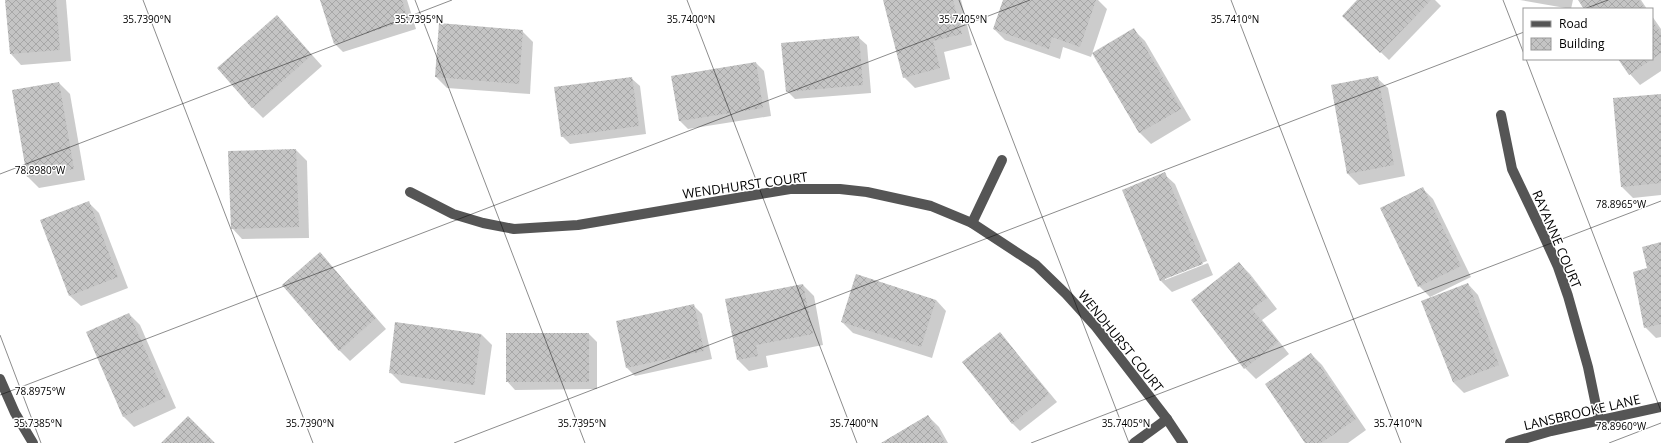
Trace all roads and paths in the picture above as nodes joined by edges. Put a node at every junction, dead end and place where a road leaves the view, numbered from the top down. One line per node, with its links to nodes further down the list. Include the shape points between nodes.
1 (1501, 115): 8 (street, RAYANNE COURT, via 1512,168 1558,267 1568,296 1588,367)
2 (1002, 160): 4 (street)
3 (410, 192): 4 (street, WENDHURST COURT, via 453,214 514,229 578,225 782,191 817,188 894,197 931,206)
4 (972, 223): 7 (street, WENDHURST COURT, via 1036,265 1066,294 1096,327)
5 (0, 379): 9 (street, via 15,413)
6 (1661, 407): 8 (street, LANSBROOKE LANE)
7 (1167, 419): 10 (street); 11 (street, WENDHURST COURT)
8 (1599, 420): 12 (street, LANSBROOKE LANE)
9 (33, 443)
10 (1134, 443)
11 (1183, 443)
12 (1510, 443)

